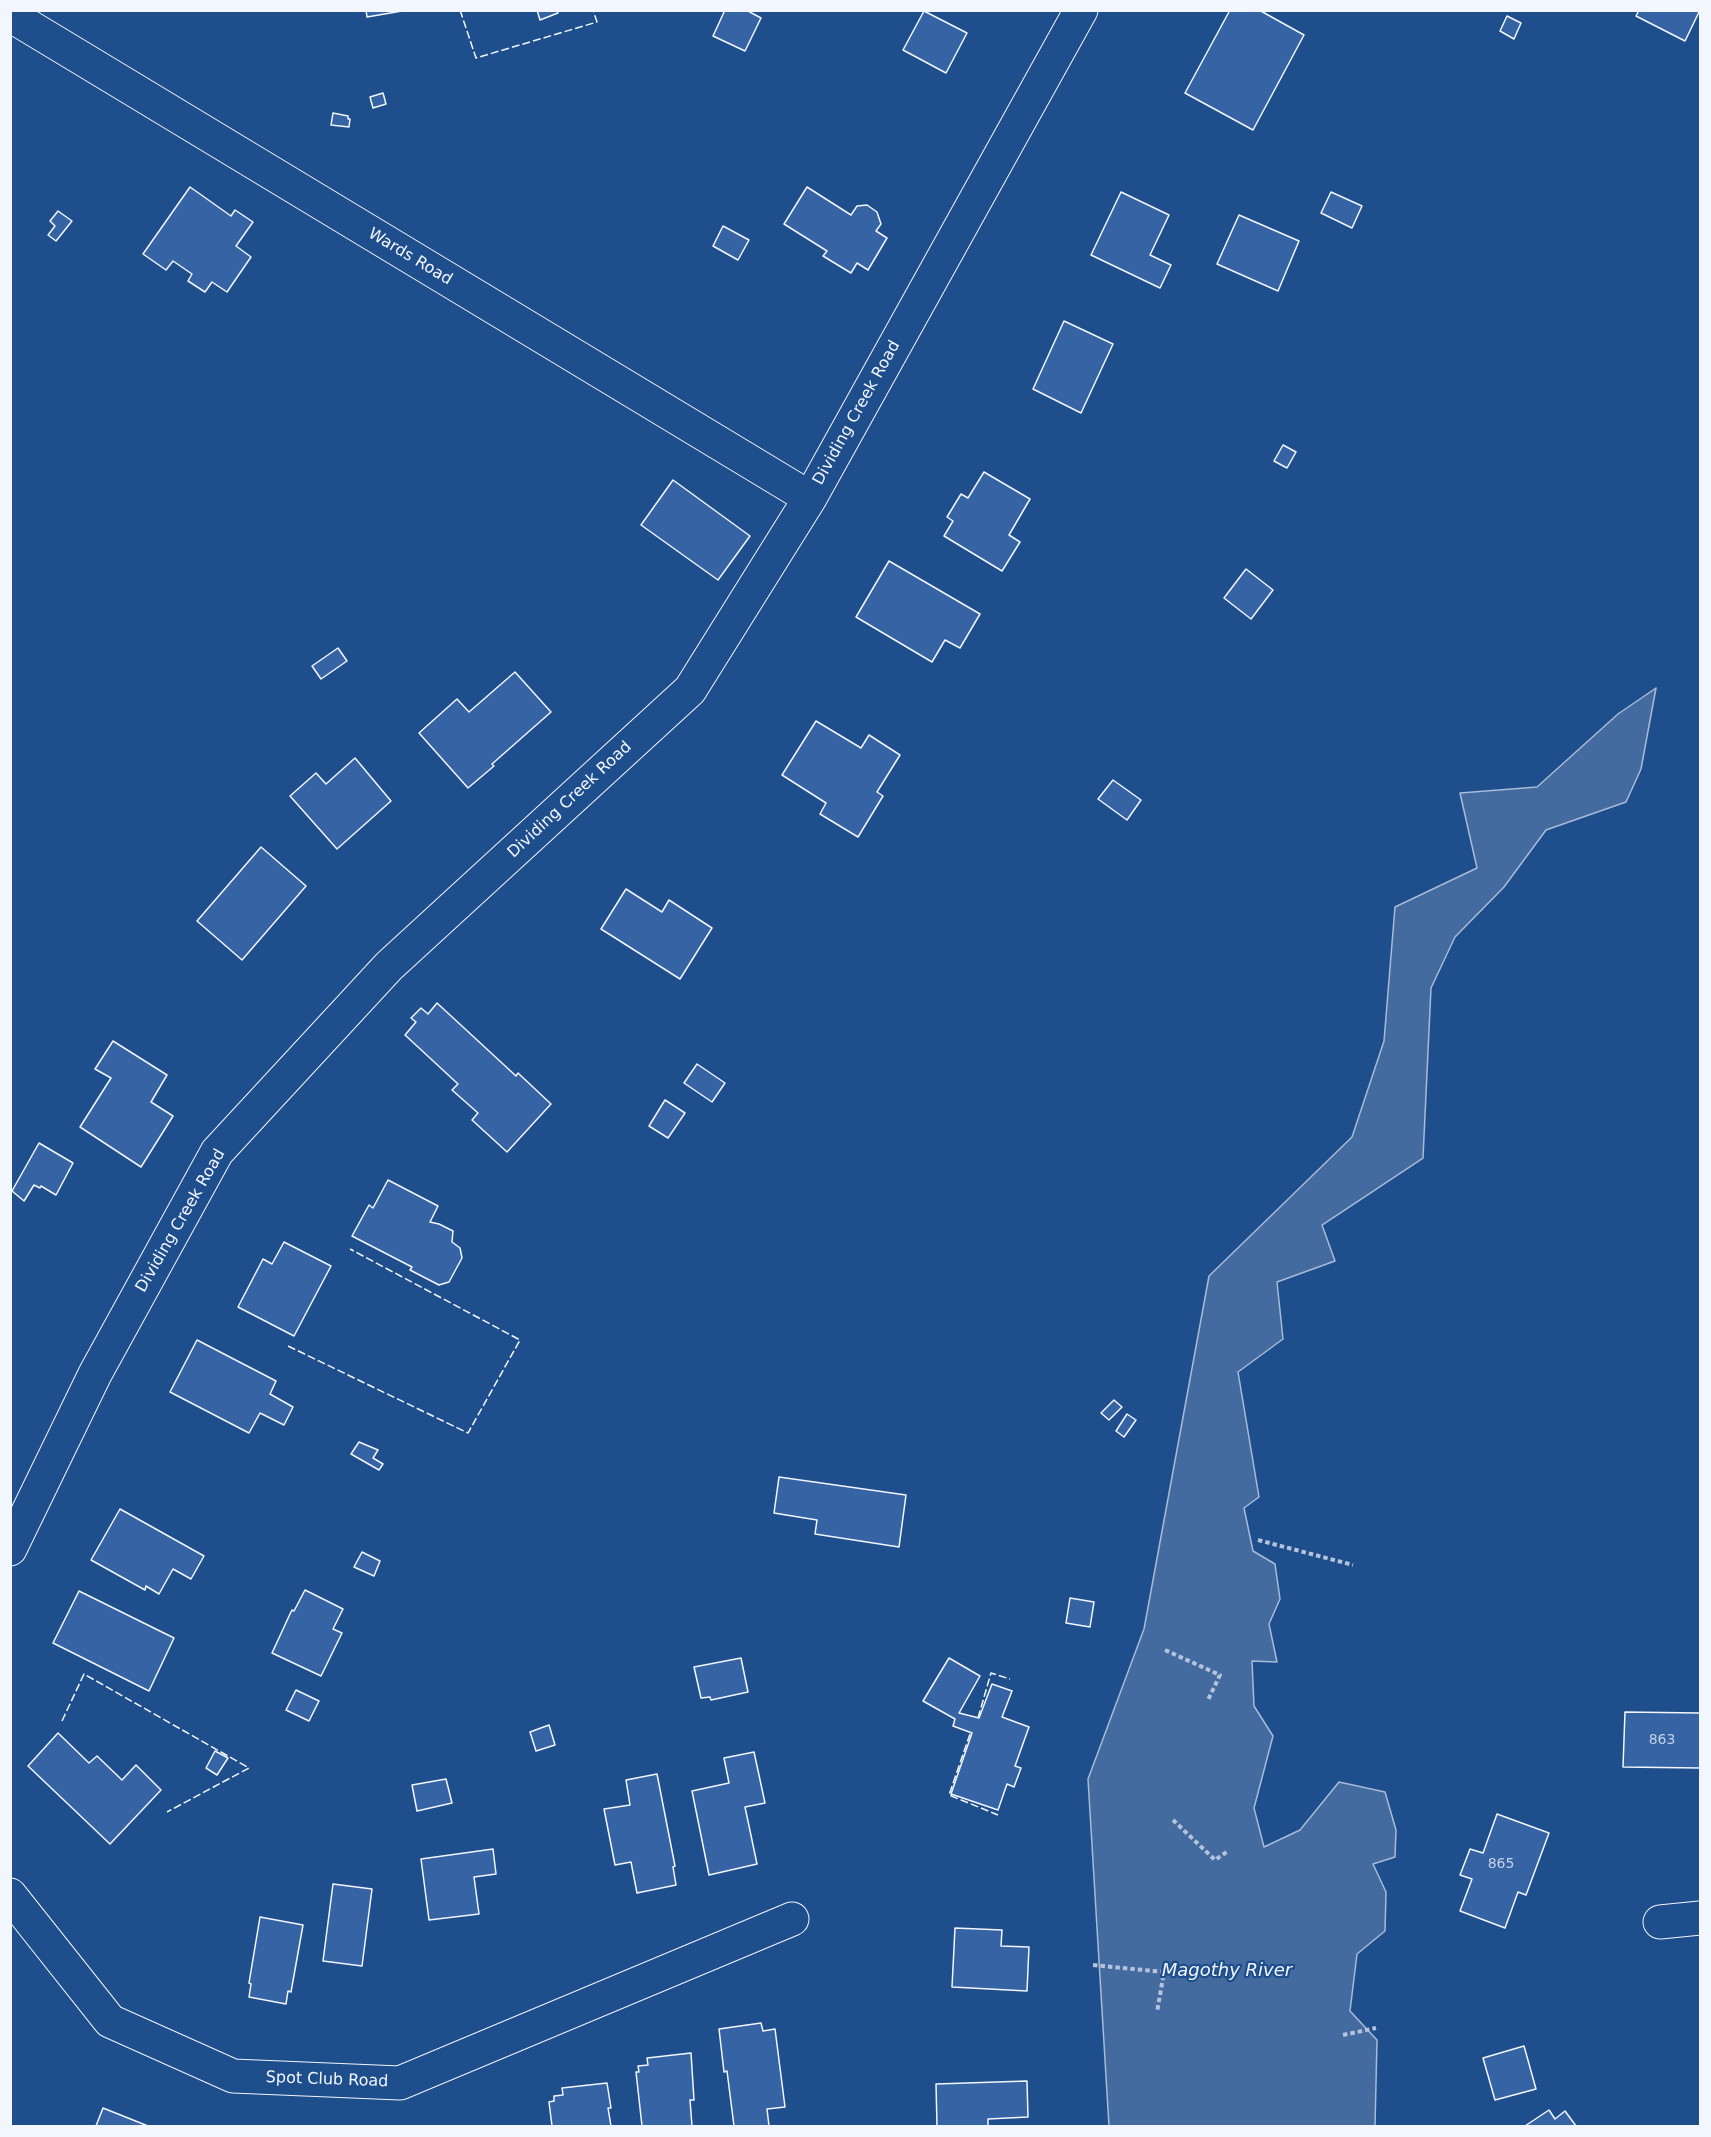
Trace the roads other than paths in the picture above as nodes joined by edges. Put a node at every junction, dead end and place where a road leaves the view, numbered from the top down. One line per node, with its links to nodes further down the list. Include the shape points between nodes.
1 (1081, 10): 3 (street, Dividing Creek Road)
2 (10, 15): 3 (street, Wards Road)
3 (810, 498): 4 (street, Dividing Creek Road, via 690,690 389,966 217,1152 94,1374)
4 (10, 1550)
5 (10, 1895): 7 (street, Spot Club Road, via 110,2021 233,2076 365,2082 400,2083)
6 (1701, 1918): 8 (street)
7 (792, 1919)
8 (1660, 1922)

